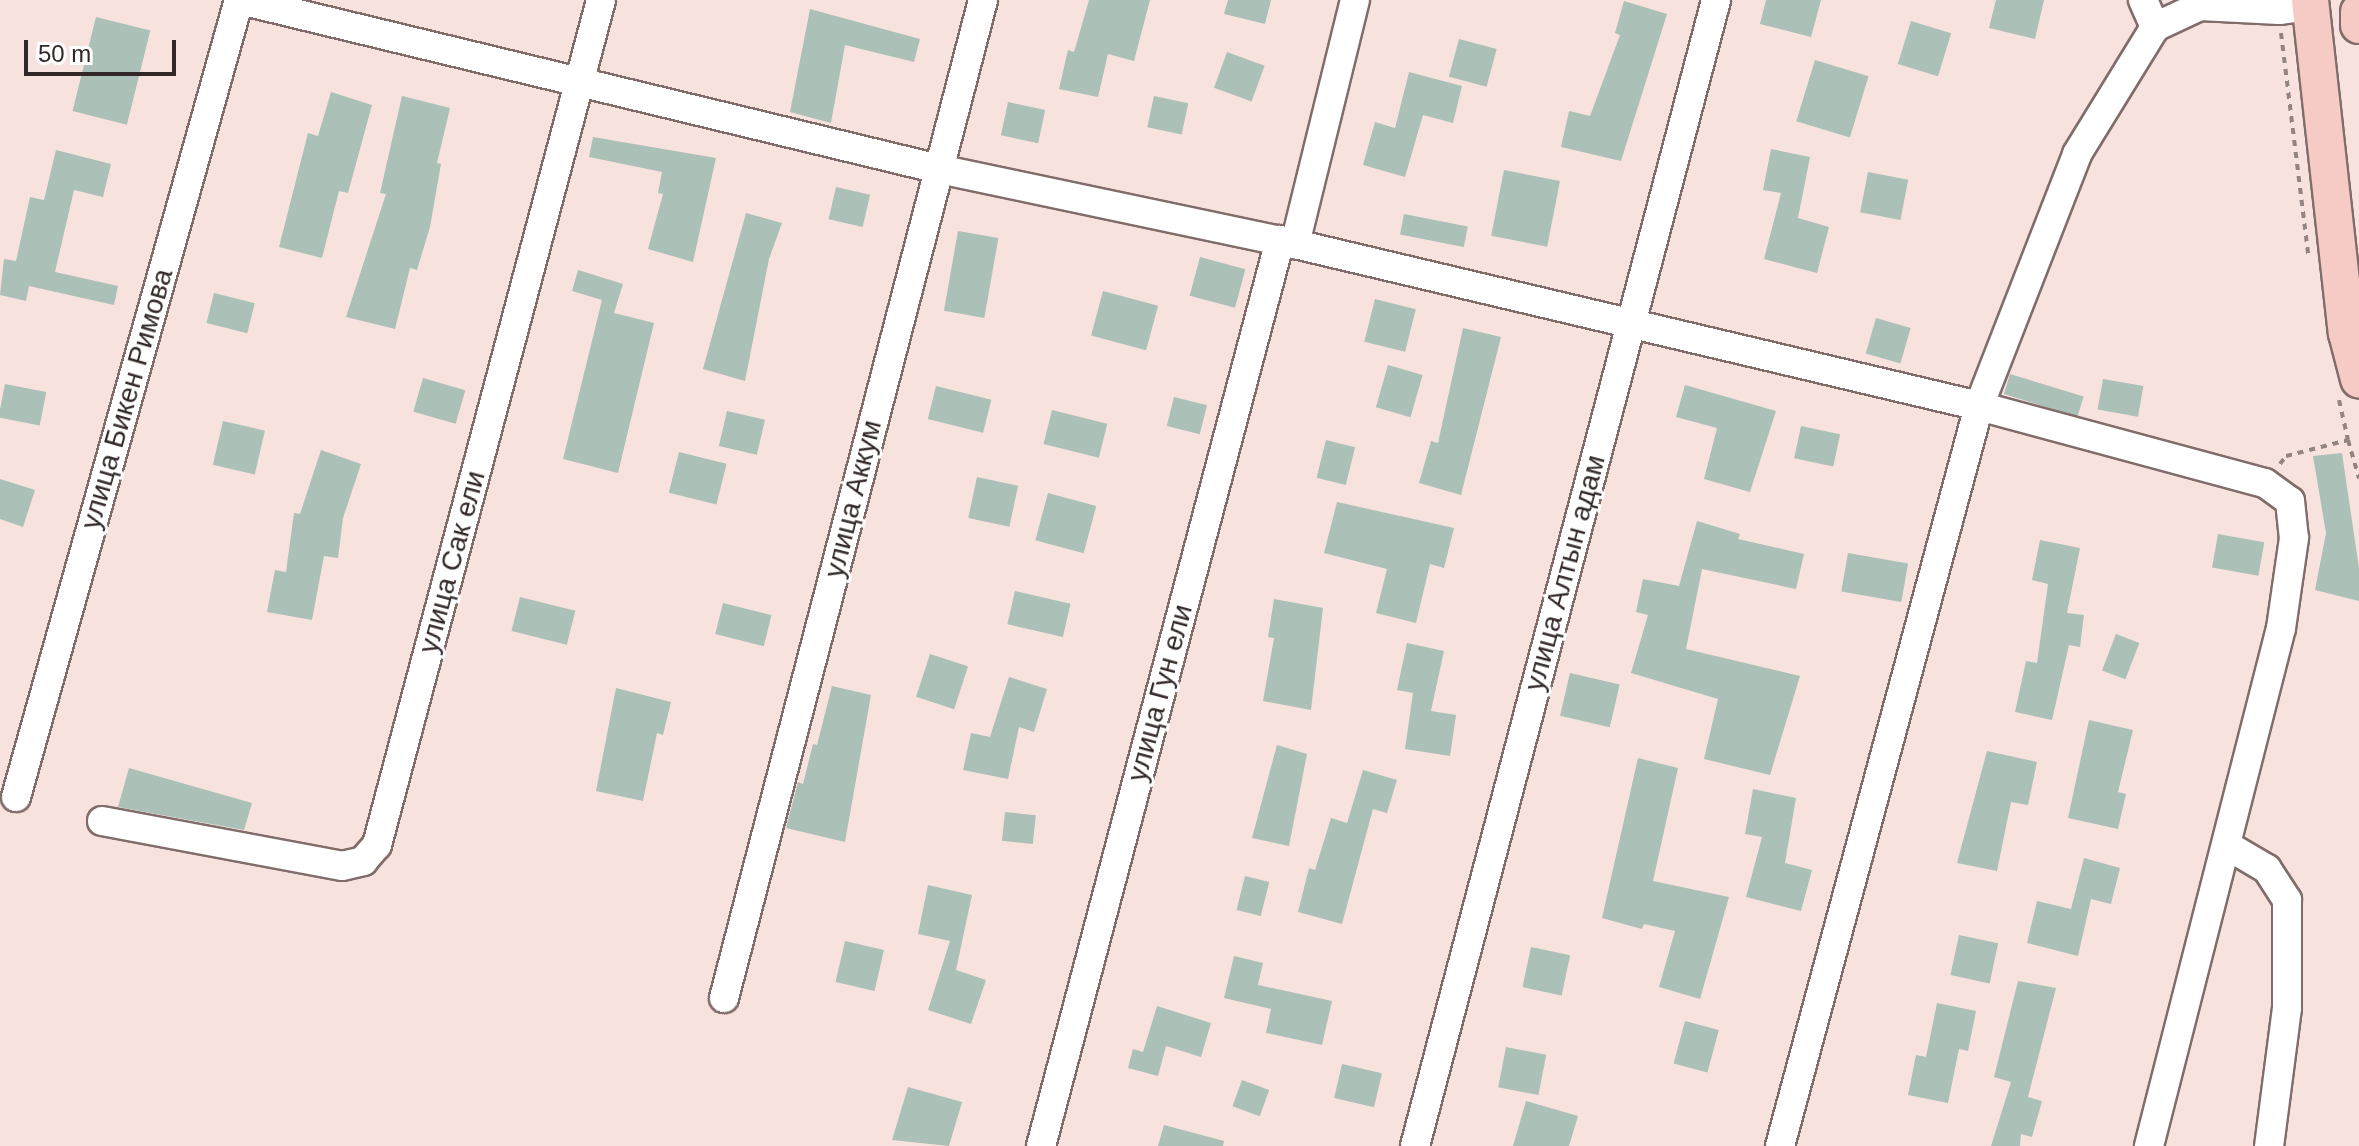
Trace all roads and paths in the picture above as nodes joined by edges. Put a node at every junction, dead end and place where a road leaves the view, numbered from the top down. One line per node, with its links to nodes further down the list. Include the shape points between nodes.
1 (239, 0): 11 (street); 19 (street, улица Бикен Римова)
2 (601, 0): 11 (street, улица Сак ели)
3 (983, 0): 12 (street, улица Аккум)
4 (1355, 0): 13 (street, улица Гун ели)
5 (1716, 0): 14 (street, улица Алтын адам)
6 (2143, 0): 10 (street)
7 (2310, 3): 10 (street, via 2279,10 2200,6); 15 (main road, via 2347,333)
8 (2359, 16): 9 (main road)
9 (2359, 25)
10 (2155, 27): 16 (street, via 2077,154)
11 (578, 85): 12 (street); 20 (street, улица Сак ели, via 377,845 363,861 342,866)
12 (939, 169): 13 (street); 22 (street, улица Аккум)
13 (1287, 242): 14 (street); 23 (street, улица Гун ели)
14 (1629, 323): 16 (street); 24 (street, улица Алтын адам)
15 (2359, 379)
16 (1979, 406): 18 (street); 25 (street)
17 (2359, 478): 18 (path, via 2348,440 2286,456)
18 (2265, 483): 21 (street, via 2290,501 2294,538 2281,628)
19 (16, 797)
20 (102, 821)
21 (2228, 846): 26 (street); 27 (street, via 2267,869 2287,900 2287,1008)
22 (724, 998)
23 (1041, 1146)
24 (1415, 1146)
25 (1780, 1146)
26 (2149, 1146)
27 (2269, 1146)

